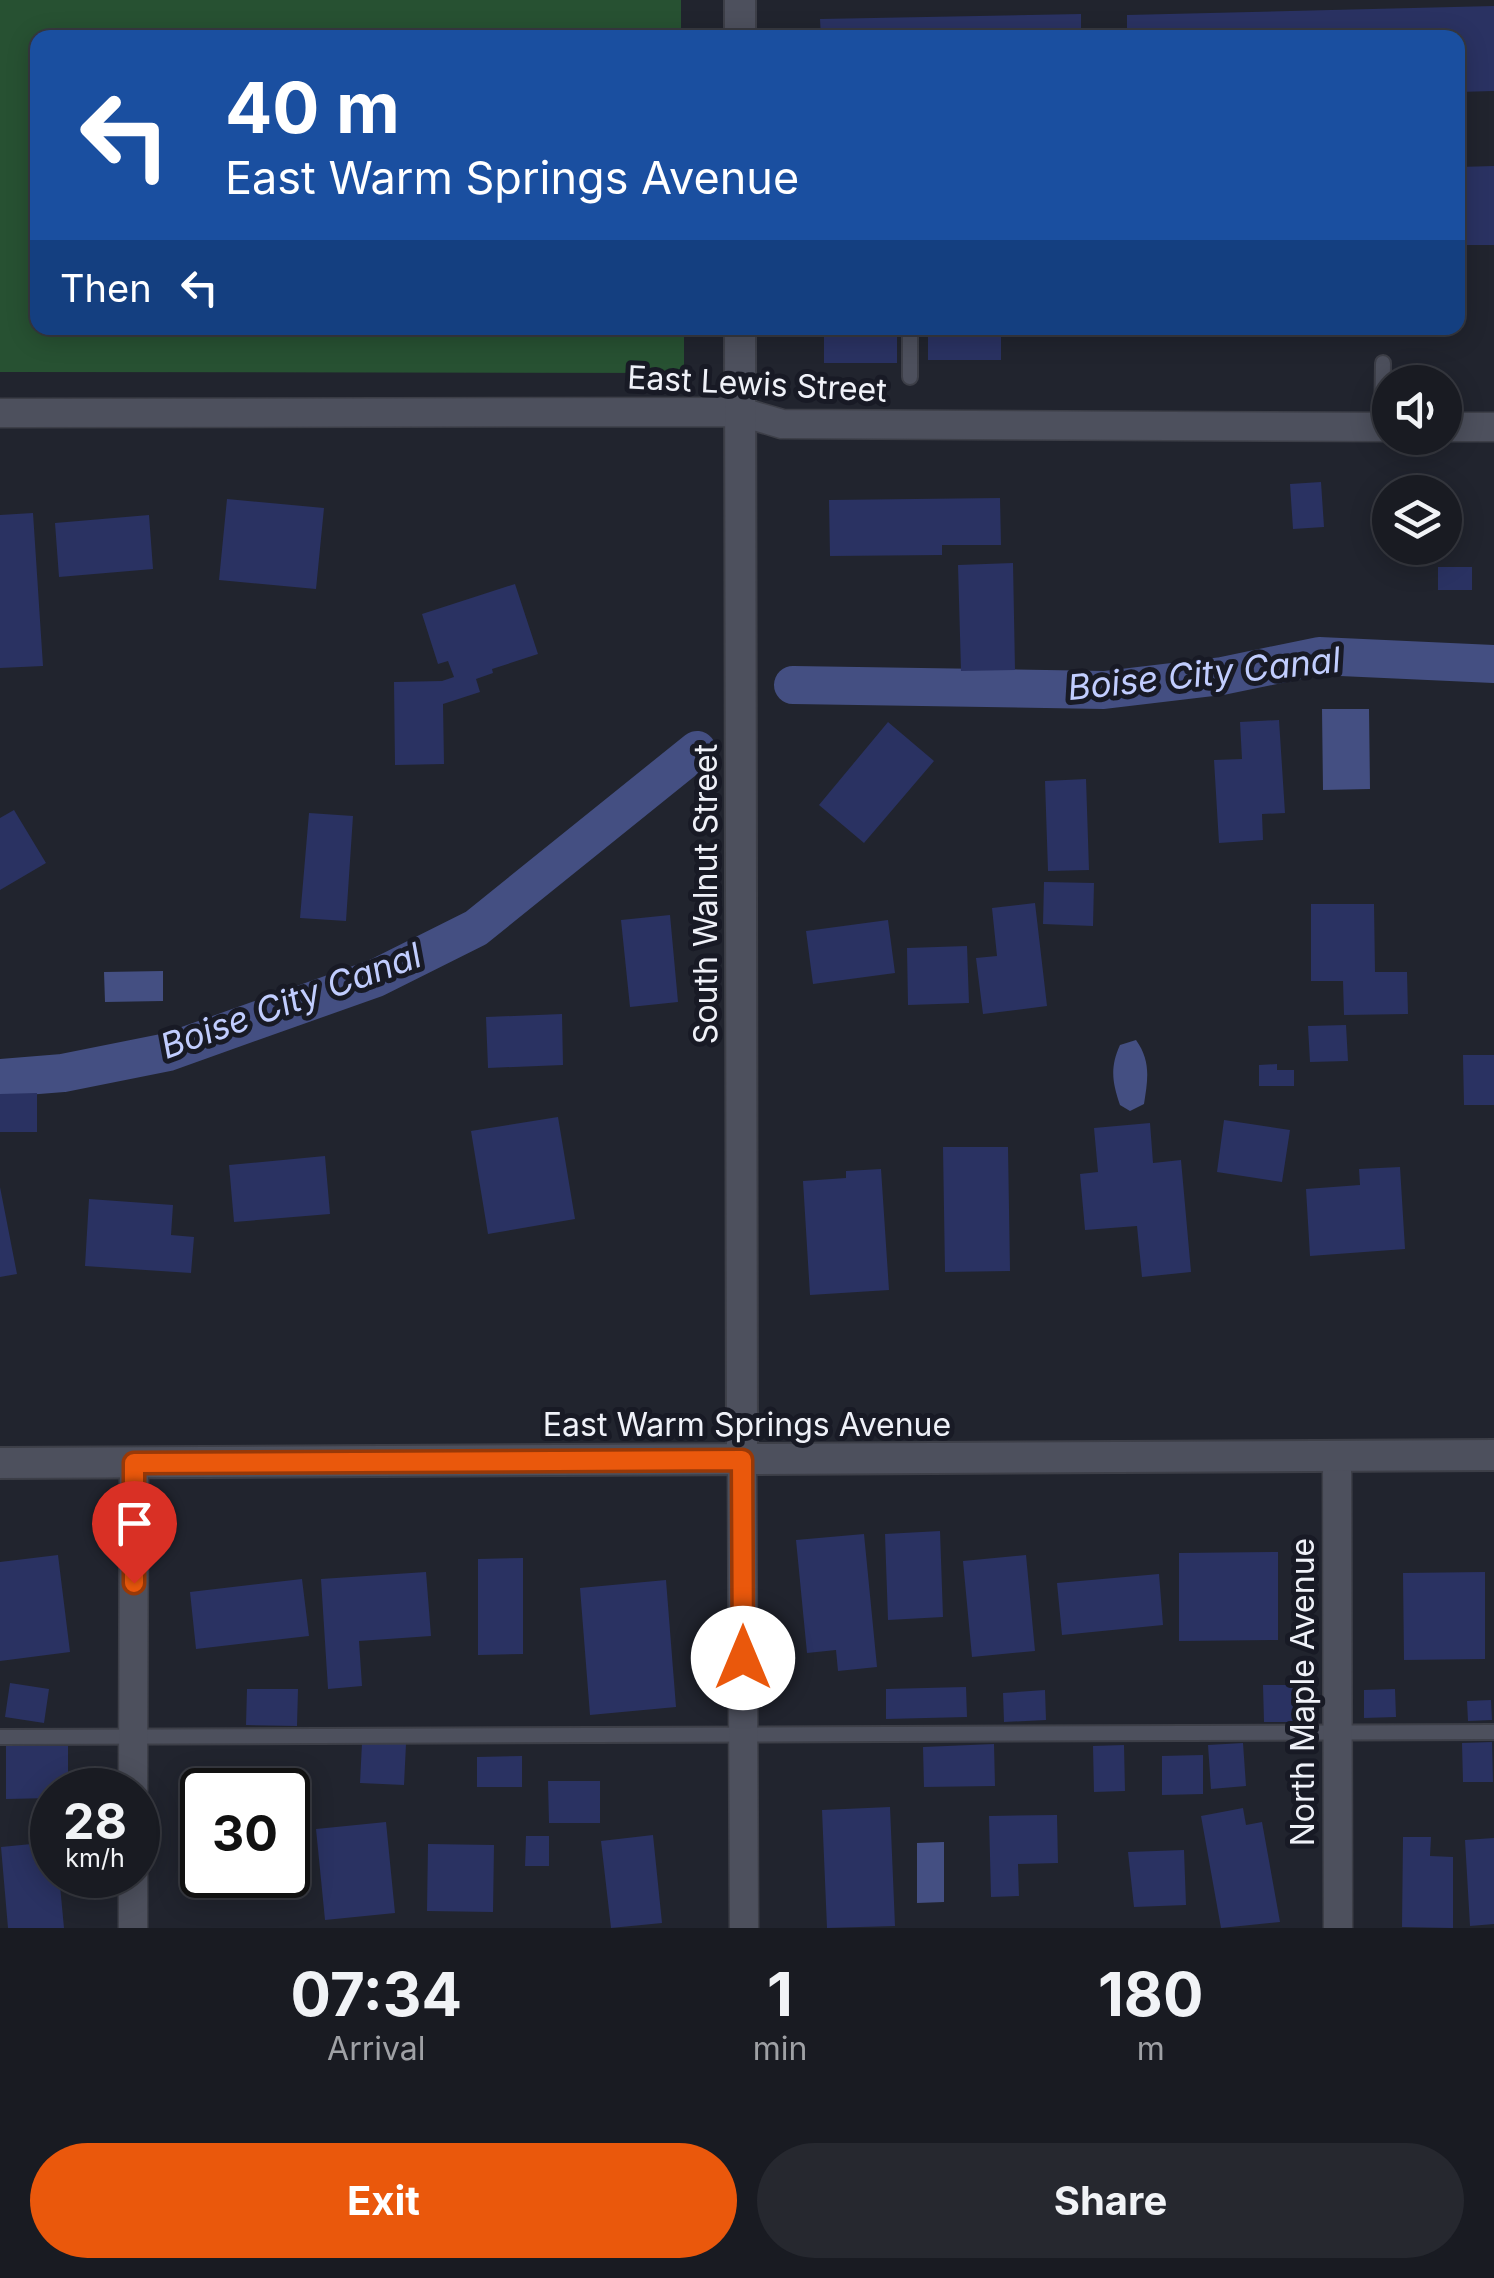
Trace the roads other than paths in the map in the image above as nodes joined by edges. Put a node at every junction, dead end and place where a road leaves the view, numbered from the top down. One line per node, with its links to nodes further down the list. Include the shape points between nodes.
1 (740, 0): 2 (street)
2 (740, 30)
3 (740, 335): 6 (street, South Walnut Street)
4 (910, 335): 5 (lane)
5 (910, 377)
6 (741, 412): 7 (street, East Lewis Street); 8 (street, East Lewis Street, via 782,424); 13 (street, South Walnut Street)
7 (0, 413)
8 (1372, 427)
9 (1462, 427): 10 (street)
10 (1494, 427)
11 (1337, 1456): 12 (street, East Warm Springs Avenue); 13 (street, East Warm Springs Avenue); 17 (street, North Maple Avenue)
12 (1494, 1456)
13 (742, 1460): 15 (street, East Warm Springs Avenue); 18 (street)
14 (0, 1463): 15 (street, East Warm Springs Avenue)
15 (134, 1463): 19 (street)
16 (1494, 1732): 17 (lane)
17 (1338, 1733): 18 (lane); 25 (street, North Maple Avenue)
18 (743, 1734): 19 (lane); 24 (street)
19 (133, 1736): 20 (lane); 21 (street)
20 (0, 1737)
21 (133, 1768)
22 (133, 1898): 23 (street)
23 (133, 1928)
24 (744, 1928)
25 (1338, 1928)

